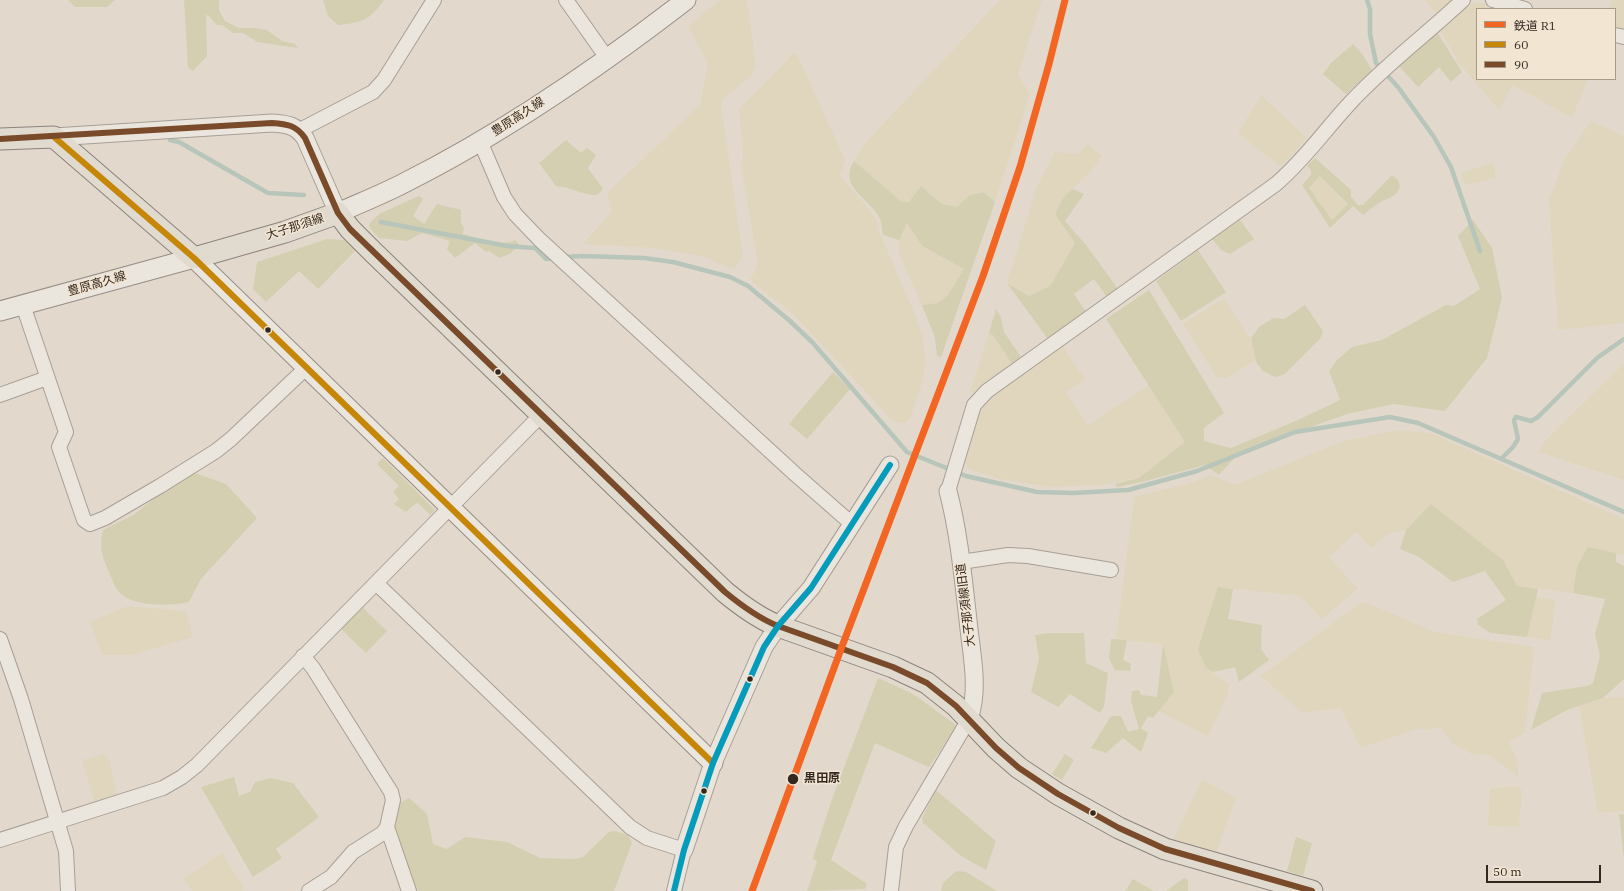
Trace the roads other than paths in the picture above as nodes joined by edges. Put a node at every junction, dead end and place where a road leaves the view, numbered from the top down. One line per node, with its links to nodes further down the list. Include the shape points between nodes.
1 (434, 0): 8 (street, via 384,80 373,92)
2 (566, 0): 7 (street)
3 (686, 0): 7 (main road, 豊原高久線)
4 (1463, 0): 21 (street, via 1376,77 1350,103 1296,167 1276,184 987,391 974,405)
5 (1493, 0): 6 (street)
6 (1521, 8)
7 (607, 58): 11 (main road, 豊原高久線)
8 (300, 130): 9 (street, via 288,124 272,123); 12 (street)
9 (54, 137): 10 (main road); 13 (main road)
10 (0, 139)
11 (480, 141): 12 (main road, 豊原高久線, via 403,184); 23 (street, via 507,202 540,240)
12 (338, 213): 13 (main road, 大子那須線, via 285,232); 19 (main road, 大子那須線, via 374,253)
13 (194, 258): 14 (main road, 豊原高久線); 16 (main road)
14 (23, 305): 15 (main road, 豊原高久線); 17 (street)
15 (0, 311)
16 (306, 368): 17 (street, via 216,450 105,518 90,524 84,520 58,447 66,432); 22 (main road)
17 (47, 378): 18 (street)
18 (0, 395)
19 (542, 414): 22 (street); 27 (main road, 大子那須線, via 725,592 763,620)
20 (890, 465): 23 (street)
21 (950, 487): 24 (street, 大子那須線旧道)
22 (450, 508): 26 (street); 31 (main road)
23 (852, 524): 27 (street, via 811,588)
24 (961, 562): 25 (street, via 1008,555 1028,556); 30 (street, 大子那須線旧道, via 975,682 973,709)
25 (1111, 570)
26 (376, 583): 29 (street); 35 (street, via 630,827 647,838)
27 (778, 626): 30 (main road, 大子那須線, via 911,674 942,694); 31 (street, via 764,647)
28 (0, 639): 32 (street)
29 (303, 656): 32 (street, via 197,765 182,777 157,790); 33 (street, via 390,792 393,800)
30 (969, 719): 40 (street, via 896,847); 41 (main road, 大子那須線, via 1019,768 1058,794 1119,828 1165,849)
31 (712, 764): 35 (street)
32 (58, 822): 34 (street); 36 (street, via 66,851)
33 (387, 827): 37 (street, via 354,852 331,877); 38 (street)
34 (0, 840)
35 (684, 850): 39 (street)
36 (68, 891)
37 (309, 891)
38 (409, 891)
39 (674, 891)
40 (891, 891)
41 (1312, 891)

